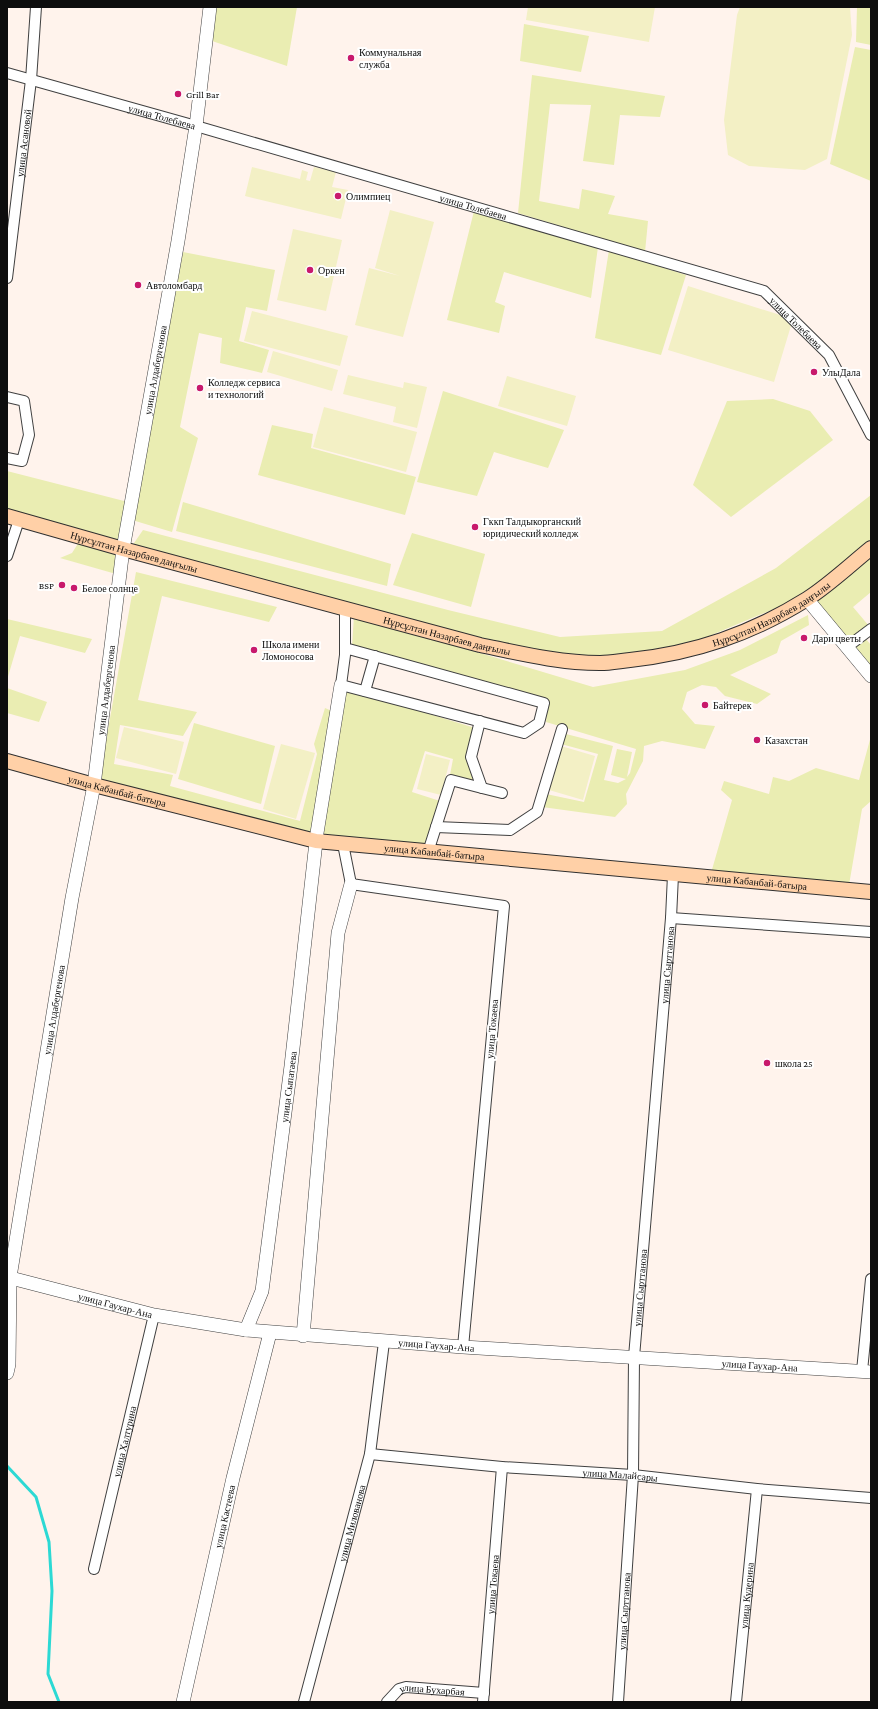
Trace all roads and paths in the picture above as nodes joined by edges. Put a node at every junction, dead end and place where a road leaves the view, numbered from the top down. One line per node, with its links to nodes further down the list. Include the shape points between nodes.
1 (36, 7): 4 (street, улица Асановой)
2 (210, 7): 5 (street, улица Алдабергенова)
3 (7, 73): 4 (street, улица Толебаева)
4 (31, 80): 5 (street, улица Толебаева); 6 (street, улица Асановой)
5 (196, 126): 8 (street, улица Толебаева, via 764,290 829,355); 12 (street, улица Алдабергенова)
6 (7, 278)
7 (7, 397): 9 (street, via 24,401 29,435 22,462)
8 (871, 435)
9 (7, 458)
10 (13, 518): 12 (main road, Нұрсұлтан Назарбаев даңғылы); 13 (street)
11 (871, 548): 14 (main road, Нұрсұлтан Назарбаев даңғылы)
12 (123, 549): 15 (main road, Нұрсұлтан Назарбаев даңғылы); 26 (street, улица Алдабергенова)
13 (7, 556)
14 (807, 599): 15 (main road, Нұрсұлтан Назарбаев даңғылы, via 762,624 716,644 643,659 601,663 527,655); 17 (street)
15 (345, 609): 18 (street)
16 (871, 630): 17 (street)
17 (847, 647): 20 (street)
18 (345, 648): 19 (street); 21 (street)
19 (375, 656): 22 (street); 23 (street, via 544,702 539,723 524,733)
20 (871, 676)
21 (341, 685): 22 (street); 30 (street, улица Сыпатаева)
22 (365, 691): 23 (street)
23 (480, 722): 27 (street, via 471,757)
24 (562, 729): 29 (street, via 537,812 510,830)
25 (7, 761): 26 (main road, улица Кабанбай-батыра)
26 (94, 785): 30 (main road, улица Кабанбай-батыра); 38 (street, улица Алдабергенова, via 72,898)
27 (482, 788): 28 (street); 29 (street, via 451,780)
28 (502, 793)
29 (436, 827): 32 (street)
30 (316, 841): 31 (main road, улица Кабанбай-батыра); 41 (street, улица Сыпатаева, via 262,1291)
31 (343, 844): 32 (main road, улица Кабанбай-батыра); 34 (street)
32 (428, 852): 33 (main road, улица Кабанбай-батыра)
33 (673, 875): 35 (main road, улица Кабанбай-батыра); 36 (street, улица Сырттанова)
34 (351, 884): 43 (street, via 338,933); 45 (street, улица Токаева, via 504,906)
35 (871, 892)
36 (671, 918): 37 (street); 46 (street, улица Сырттанова)
37 (871, 932)
38 (8, 1277): 40 (street, улица Гаухар-Ана); 48 (street, улица Алдабергенова)
39 (871, 1279): 47 (street)
40 (154, 1315): 41 (street, улица Гаухар-Ана); 54 (street, улица Халтурина)
41 (246, 1330): 42 (street, улица Гаухар-Ана)
42 (270, 1333): 43 (street, улица Гаухар-Ана); 56 (street, улица Кастеева, via 233,1478)
43 (302, 1336): 44 (street, улица Гаухар-Ана)
44 (384, 1342): 45 (street, улица Гаухар-Ана); 49 (street, улица Милованова)
45 (463, 1348): 46 (street, улица Гаухар-Ана)
46 (634, 1358): 47 (street, улица Гаухар-Ана); 51 (street, улица Сырттанова)
47 (866, 1371)
48 (7, 1372)
49 (370, 1454): 50 (street, улица Малайсары); 57 (street, улица Милованова)
50 (502, 1467): 51 (street, улица Малайсары); 55 (street, улица Токаева)
51 (633, 1475): 52 (street, улица Малайсары); 59 (street, улица Сырттанова)
52 (757, 1489): 53 (street, улица Малайсары); 60 (street, улица Кудерина)
53 (871, 1498)
54 (94, 1568)
55 (483, 1698): 58 (street, улица Бухарбая, via 406,1687 399,1689)
56 (183, 1702)
57 (304, 1702)
58 (388, 1702)
59 (618, 1702)
60 (736, 1702)

